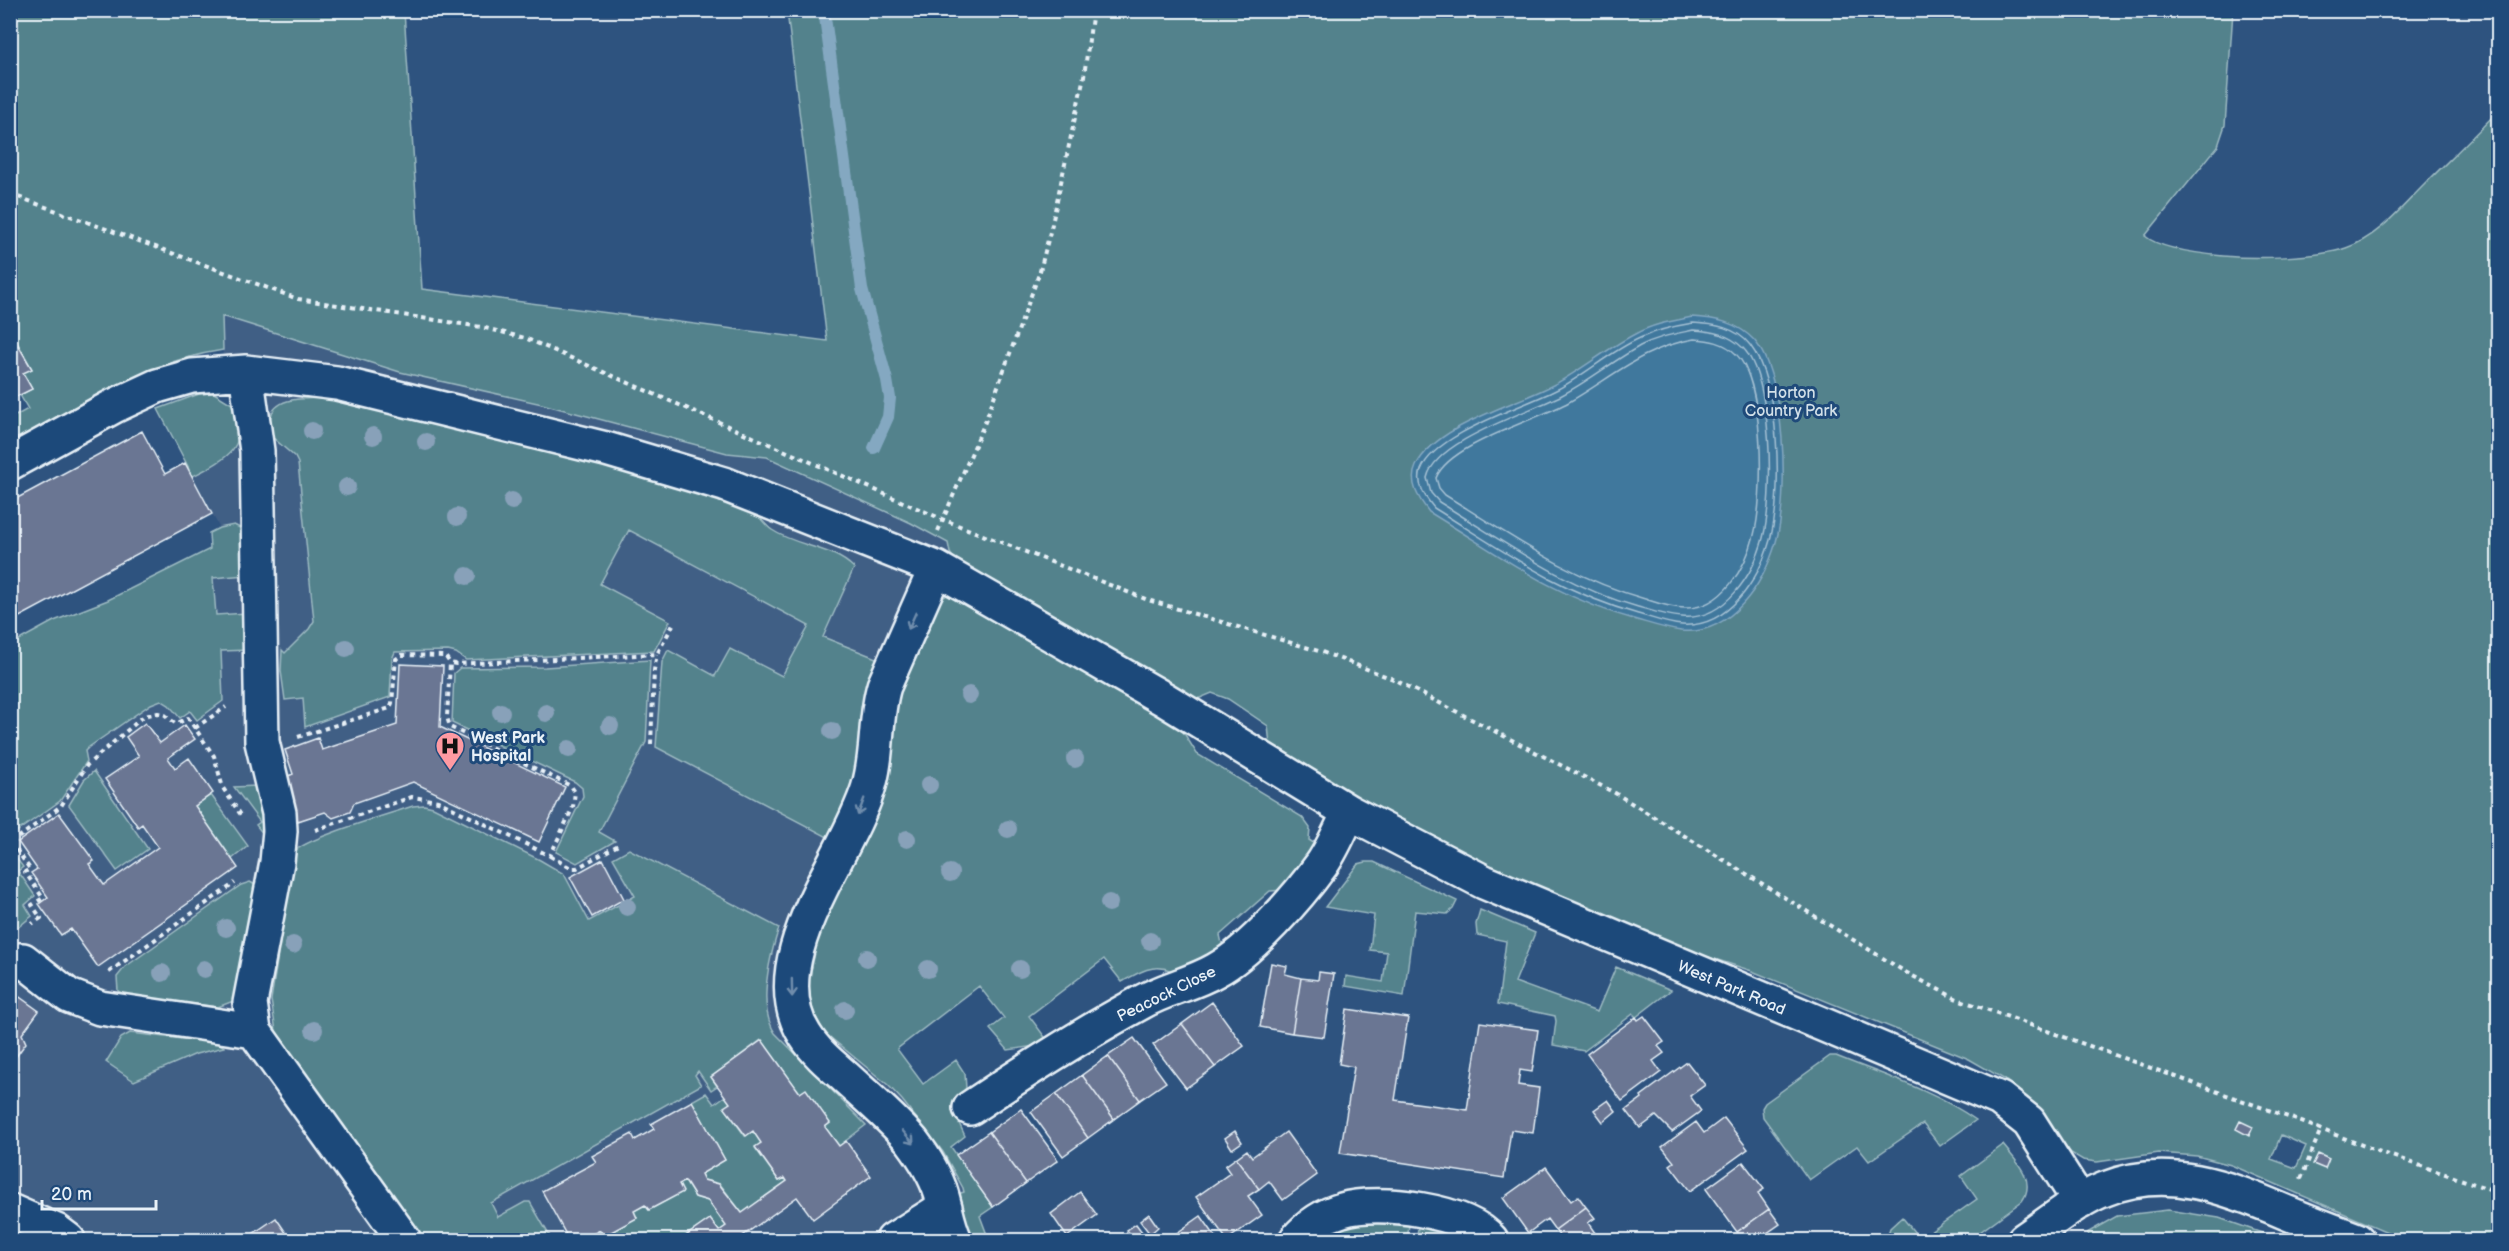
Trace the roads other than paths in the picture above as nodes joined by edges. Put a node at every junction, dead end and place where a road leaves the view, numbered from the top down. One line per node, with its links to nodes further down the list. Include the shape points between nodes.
1 (246, 372): 2 (street, West Park Road, via 200,375 157,386); 3 (street, West Park Road, via 337,383 606,449 724,484); 6 (street, via 257,451 263,748 279,813 279,851 250,1003)
2 (10, 463)
3 (936, 568): 4 (street, West Park Road, via 1164,699); 9 (street, one-way to 9, via 884,686 868,789 804,928 792,984 794,1008 805,1036 912,1142 931,1170)
4 (1349, 812): 7 (street, Peacock Close, via 1323,863 1261,934 1226,964 1143,1001 1045,1058); 8 (street, West Park Road, via 1484,882 2000,1100 2029,1122)
5 (10, 960): 6 (street, via 29,963 73,998 117,1012)
6 (254, 1031): 12 (street)
7 (970, 1108)
8 (2080, 1202): 17 (street); 18 (street, via 2116,1185 2144,1179 2193,1180 2221,1186)
9 (945, 1207): 13 (street); 14 (street)
10 (10, 1212): 11 (street)
11 (68, 1240)
12 (404, 1240)
13 (893, 1240)
14 (955, 1240)
15 (1296, 1240): 16 (street, via 1331,1214 1377,1205 1453,1217 1473,1225)
16 (1491, 1240)
17 (2024, 1240)
18 (2357, 1240)

